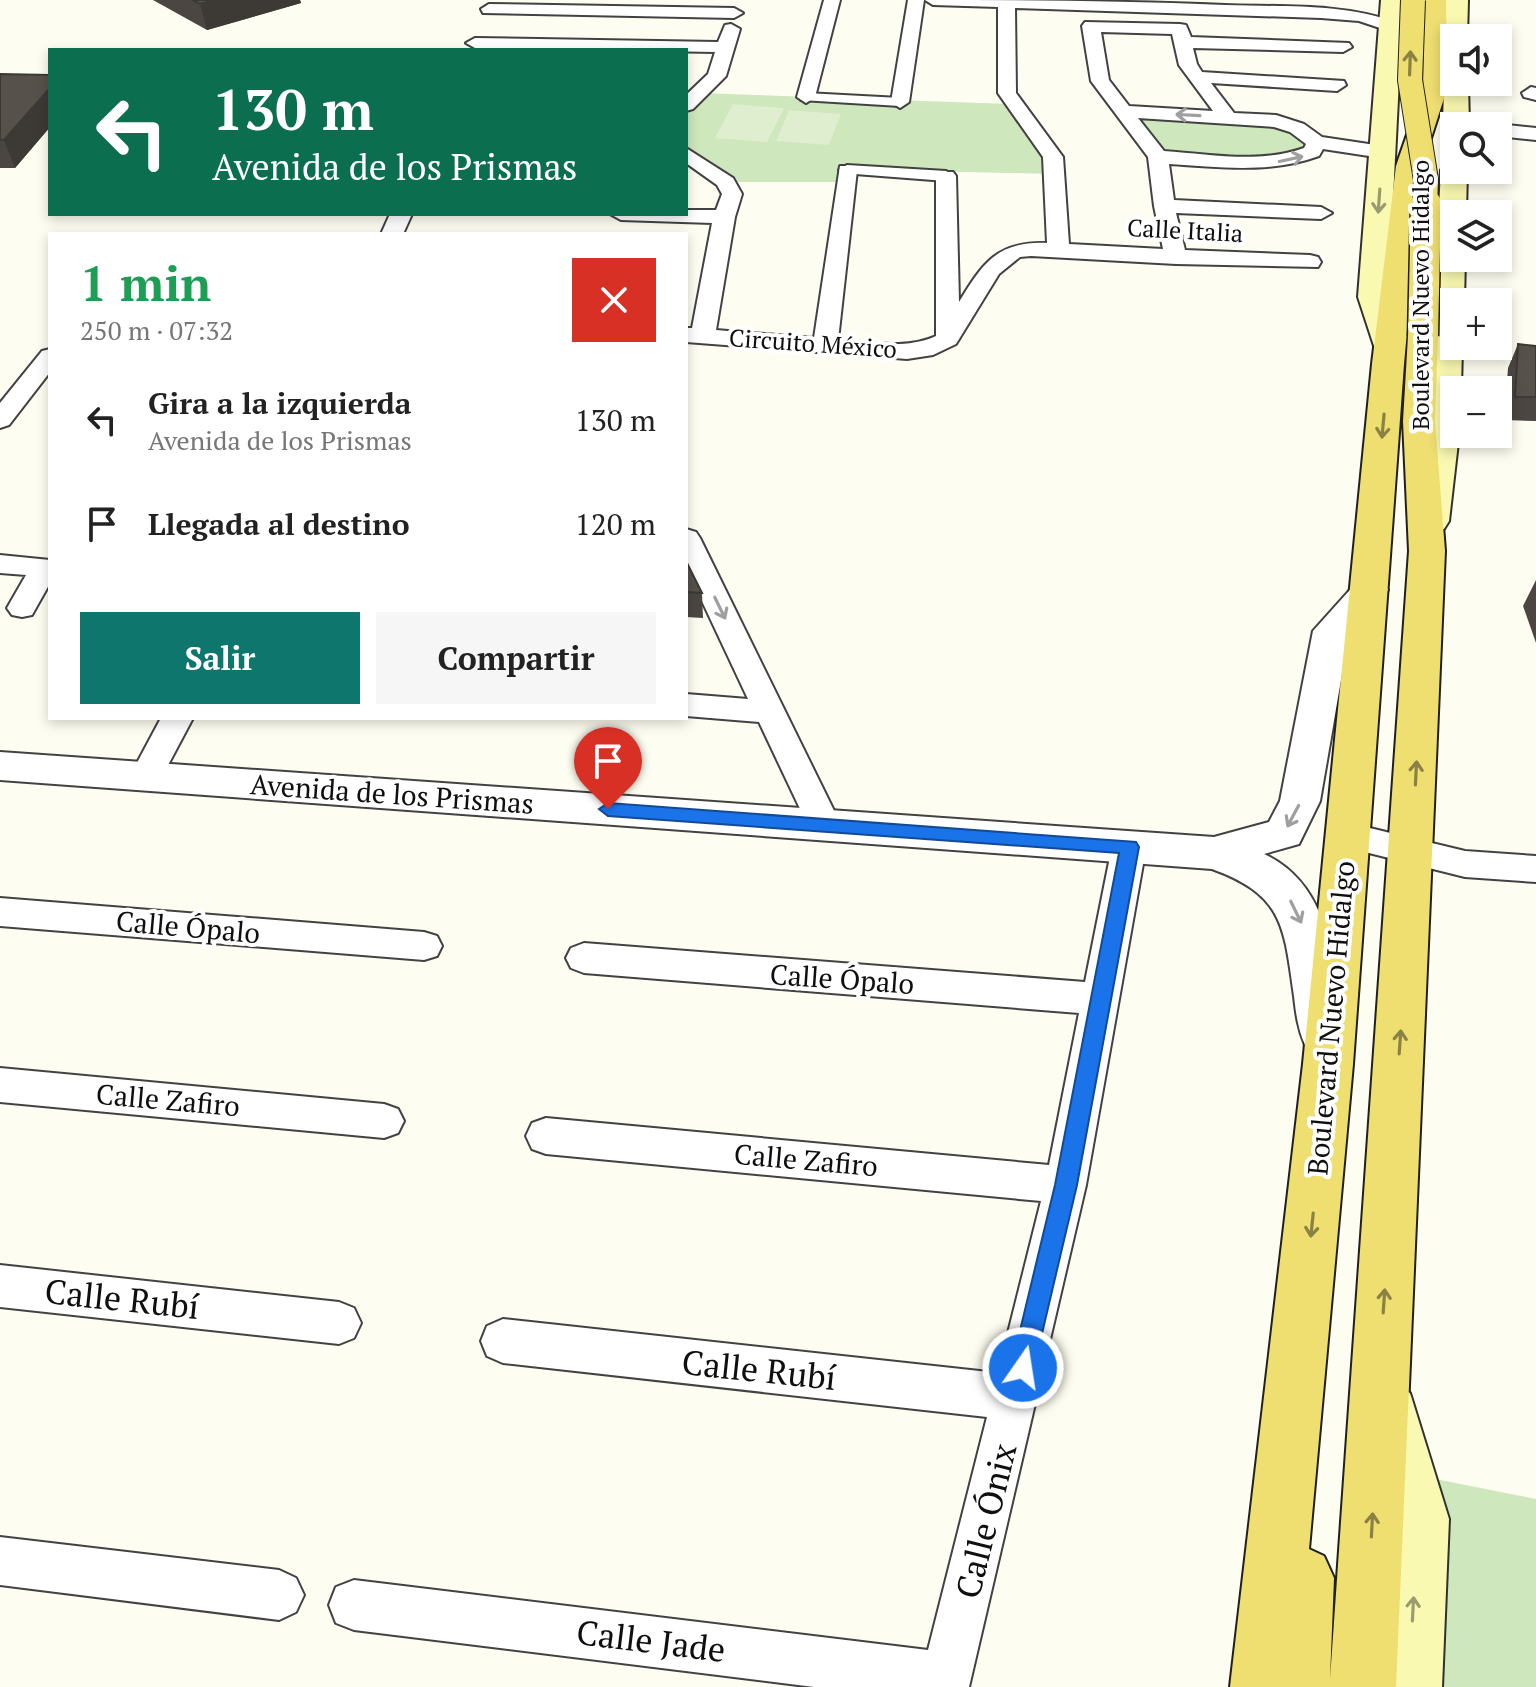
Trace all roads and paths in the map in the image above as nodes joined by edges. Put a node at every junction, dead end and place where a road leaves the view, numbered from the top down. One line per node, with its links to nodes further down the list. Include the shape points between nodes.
1 (832, 0): 25 (street)
2 (916, 0): 26 (street)
3 (933, 0): 9 (street)
4 (1370, 0): 16 (main road)
5 (1381, 0): 16 (main road, via 1397,11)
6 (1392, 0): 16 (main road, Boulevard Nuevo Hidalgo)
7 (1413, 0): 16 (main road, Boulevard Nuevo Hidalgo, bridge)
8 (1461, 1): 14 (main road); 15 (main road); 55 (main road, Boulevard Nuevo Hidalgo, via 1409,166)
9 (1006, 2): 16 (street, via 1321,13 1361,16); 45 (street, via 1007,93 1053,157)
10 (491, 4): 11 (street); 18 (street)
11 (572, 5): 12 (street)
12 (659, 6): 13 (street)
13 (738, 7): 19 (street)
14 (1458, 24)
15 (1470, 24)
16 (1400, 27): 35 (main road, Boulevard Nuevo Hidalgo); 60 (main road, Boulevard Nuevo Hidalgo, one-way to 16, bridge, via 1419,421 1426,180)
17 (1182, 35): 20 (street); 21 (street, via 1188,65); 28 (street, via 1091,26 1100,81)
18 (474, 46): 19 (street)
19 (726, 47): 24 (street, via 717,76)
20 (1343, 47)
21 (1199, 77): 22 (street); 29 (street)
22 (1337, 85)
23 (688, 86): 24 (street)
24 (706, 87): 27 (street)
25 (806, 97): 26 (street)
26 (900, 102)
27 (688, 103)
28 (1127, 112): 29 (street, one-way to 28); 36 (street)
29 (1227, 117): 34 (street, via 1276,121)
30 (1512, 131): 31 (street)
31 (1536, 134)
32 (1512, 138): 33 (street)
33 (1536, 141)
34 (1316, 142): 35 (street); 36 (street, one-way to 34, via 1274,162 1312,152)
35 (1382, 152): 55 (main road, Boulevard Nuevo Hidalgo, one-way to 55, via 1373,297)
36 (1158, 157): 41 (street)
37 (696, 169): 44 (street, Circuito México, via 726,182 732,194)
38 (847, 170): 39 (street); 54 (street)
39 (946, 176): 48 (street)
40 (1453, 184): 60 (main road, Boulevard Nuevo Hidalgo, via 1444,423)
41 (1164, 206): 42 (street); 46 (street)
42 (1321, 213)
43 (688, 216): 44 (street)
44 (724, 217): 50 (street, Circuito México)
45 (1058, 251): 46 (street, Calle Italia); 51 (street, via 1013,252)
46 (1176, 257): 47 (street, Calle Italia)
47 (1310, 262)
48 (945, 267): 51 (street); 53 (street)
49 (688, 269): 50 (street)
50 (716, 270): 52 (street, Circuito México)
51 (990, 270): 53 (street)
52 (695, 335): 54 (street, Circuito México)
53 (948, 339): 54 (street, Circuito México, via 907,352)
54 (825, 345)
55 (1390, 349): 62 (main road, Boulevard Nuevo Hidalgo, one-way to 62)
56 (48, 359): 57 (street)
57 (0, 420)
58 (1463, 448): 60 (main road)
59 (688, 542): 65 (street, one-way to 65)
60 (1427, 551): 72 (main road, Boulevard Nuevo Hidalgo, one-way to 60)
61 (0, 564): 63 (street, via 44,567)
62 (1370, 590): 70 (main road, via 1345,640 1325,795 1331,816); 73 (street, Avenida de los Prismas, one-way to 73, via 1331,631 1300,801 1284,833)
63 (22, 608)
64 (688, 705): 65 (street)
65 (770, 712): 69 (street)
66 (176, 720): 68 (street)
67 (0, 766): 68 (street, Avenida de los Prismas)
68 (146, 776): 69 (street, Avenida de los Prismas)
69 (824, 825): 71 (street, Avenida de los Prismas)
70 (1349, 836): 72 (street); 79 (main road, Boulevard Nuevo Hidalgo)
71 (1129, 847): 73 (street, Avenida de los Prismas); 78 (street, Calle Ónix)
72 (1412, 851): 74 (street, via 1465,864); 87 (main road, Boulevard Nuevo Hidalgo, one-way to 72)
73 (1214, 853): 79 (street, Avenida de los Prismas, one-way to 79, via 1253,867 1281,886 1301,915)
74 (1536, 869)
75 (0, 912): 76 (street, Calle Ópalo)
76 (424, 946)
77 (584, 958): 78 (street, Calle Ópalo)
78 (1101, 999): 83 (street, Calle Ónix)
79 (1328, 1064): 89 (main road, Boulevard Nuevo Hidalgo, one-way to 89)
80 (0, 1085): 81 (street, Calle Zafiro)
81 (384, 1121)
82 (546, 1136): 83 (street, Calle Zafiro)
83 (1066, 1185): 88 (street, Calle Ónix)
84 (0, 1286): 85 (street, Calle Rubí)
85 (339, 1323)
86 (503, 1341): 88 (street, Calle Rubí)
87 (1379, 1379): 96 (main road, Boulevard Nuevo Hidalgo, one-way to 87); 97 (main road, one-way to 87, via 1418,1519)
88 (1016, 1398): 93 (street, Calle Ónix)
89 (1290, 1437): 94 (main road, Boulevard Nuevo Hidalgo); 95 (main road, via 1303,1554)
90 (0, 1561): 91 (street)
91 (279, 1595)
92 (354, 1605): 93 (street, Calle Jade)
93 (947, 1678)
94 (1263, 1687)
95 (1297, 1687)
96 (1363, 1687)
97 (1409, 1687)

